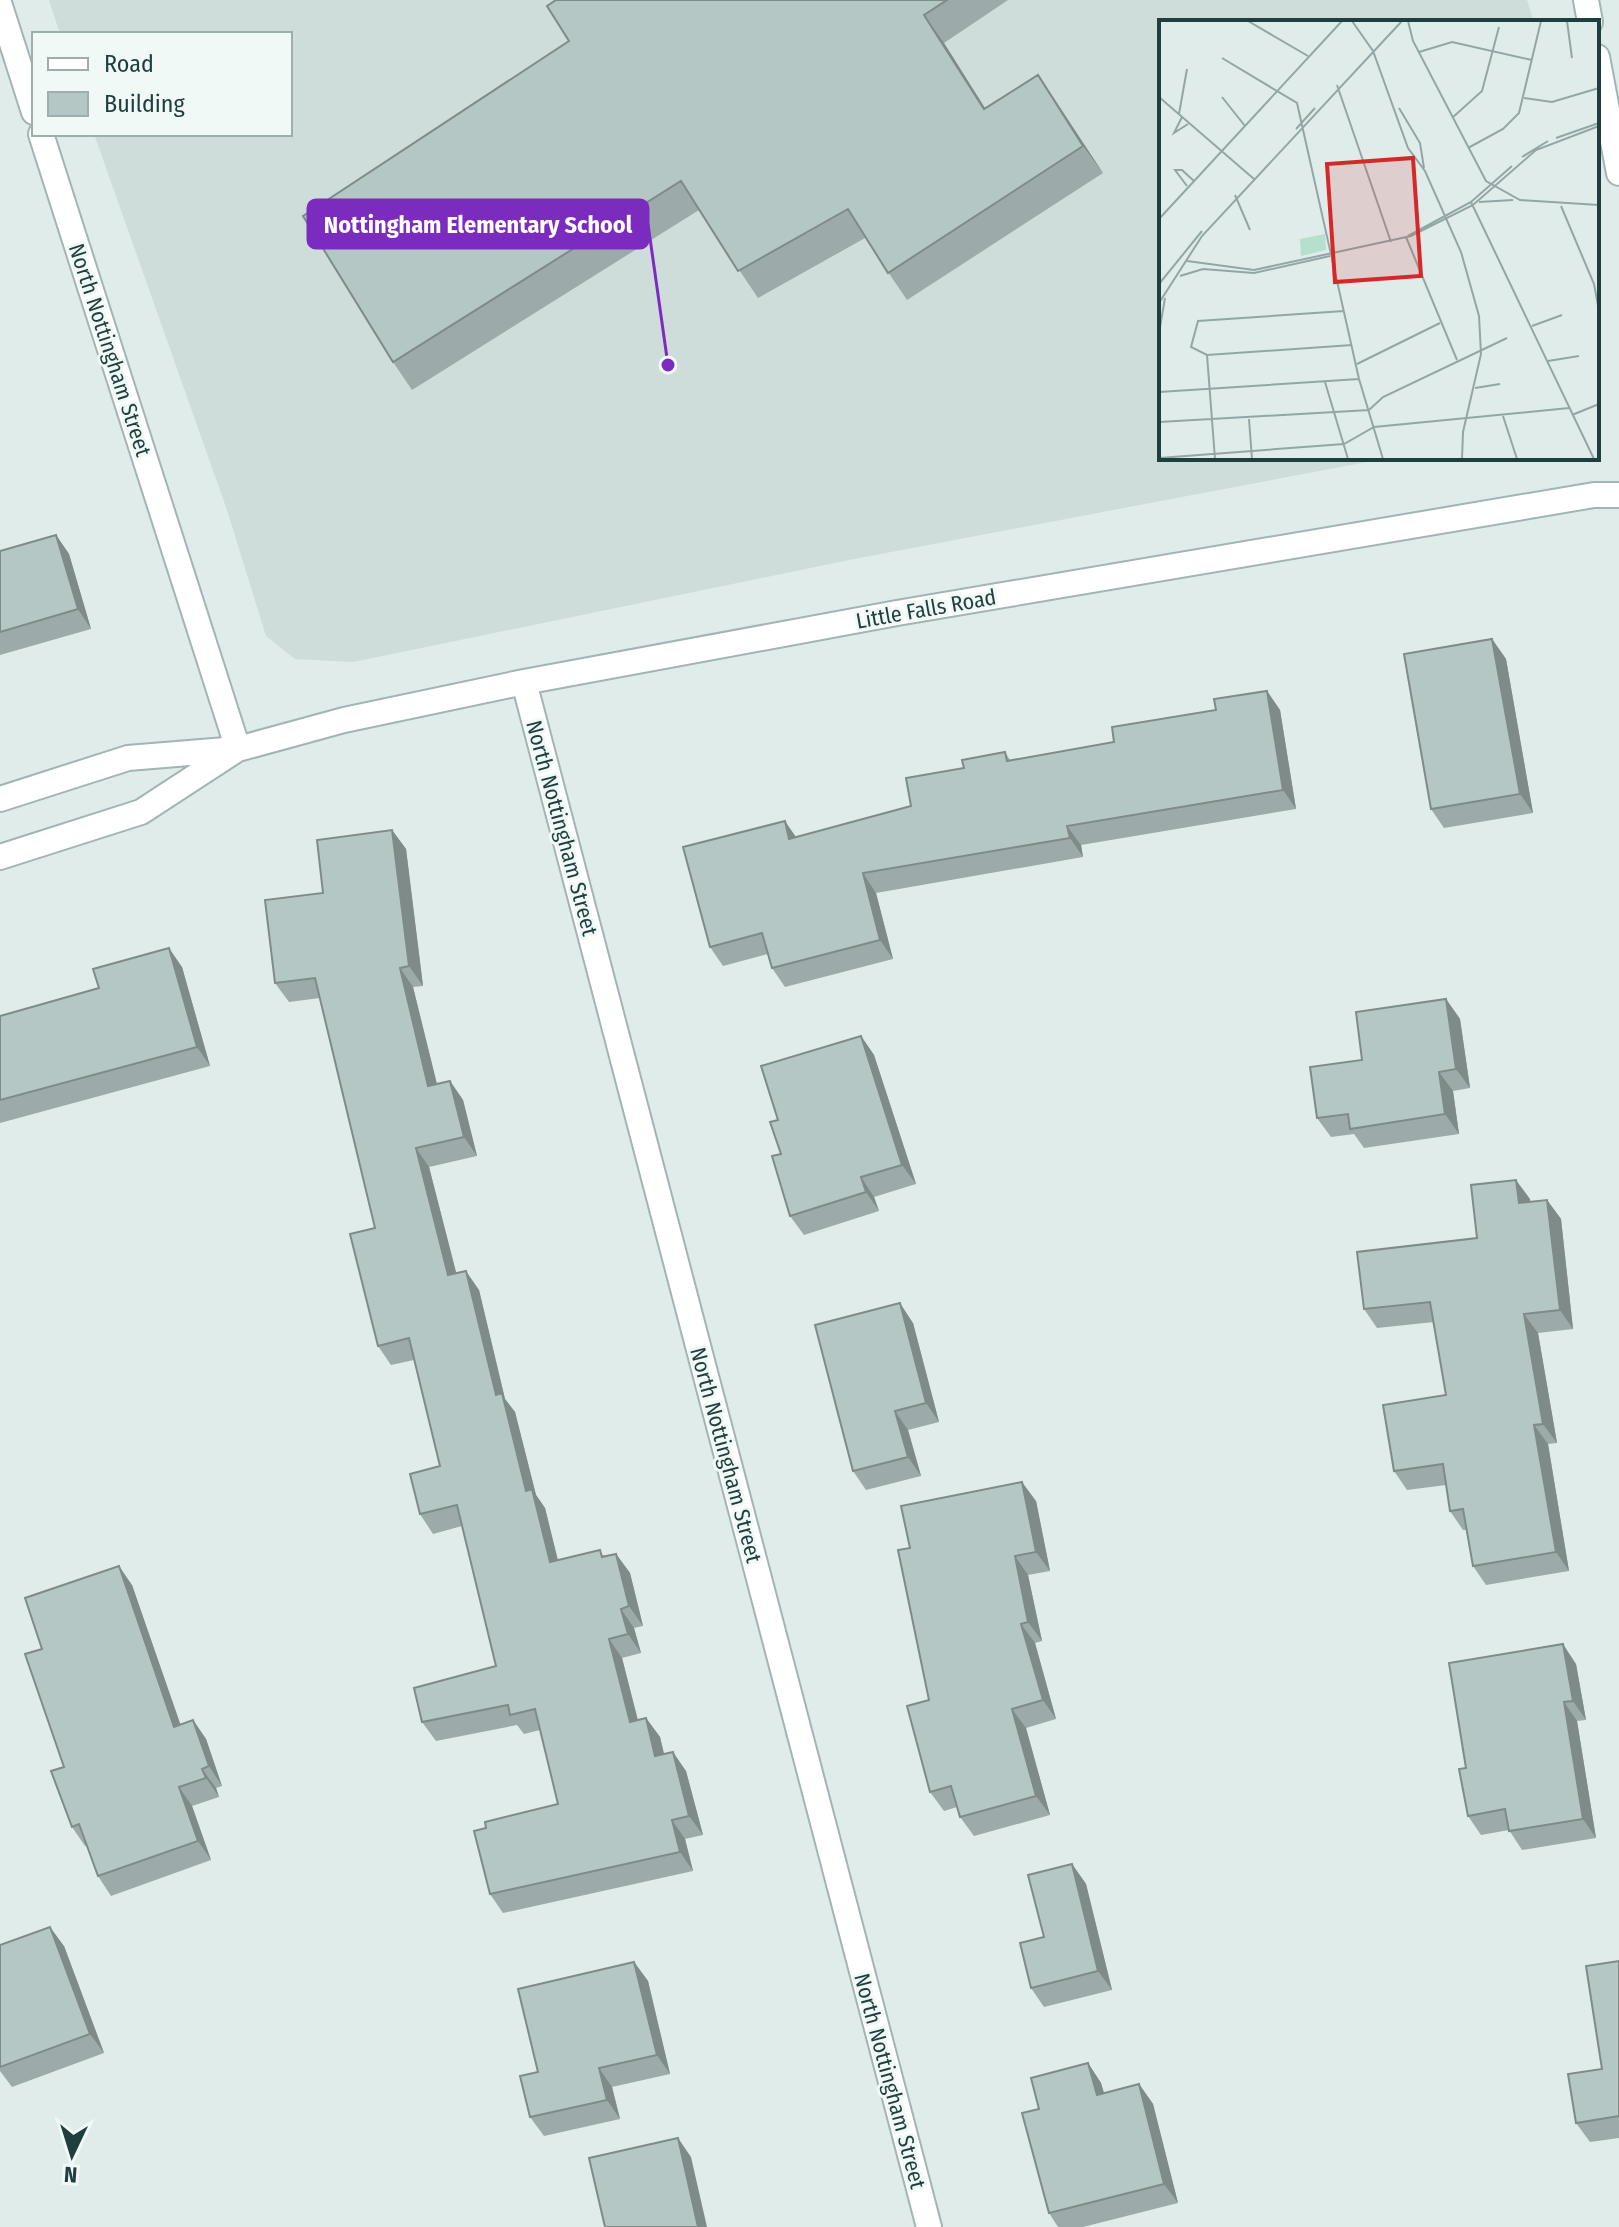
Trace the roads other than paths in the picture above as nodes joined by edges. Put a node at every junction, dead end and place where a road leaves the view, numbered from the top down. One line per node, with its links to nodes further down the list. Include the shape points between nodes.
1 (1586, 0): 3 (street)
2 (0, 6): 5 (street)
3 (1590, 20)
4 (1599, 68): 7 (street)
5 (32, 106)
6 (42, 136): 10 (street, North Nottingham Street)
7 (1619, 173)
8 (1619, 495): 9 (street, Little Falls Road, via 1594,495 897,613)
9 (524, 682): 10 (street, Little Falls Road, via 344,720); 13 (street, North Nottingham Street)
10 (238, 749): 11 (street, Little Falls Road, via 128,758); 12 (street, Little Falls Road, via 141,812)
11 (0, 799)
12 (0, 857)
13 (929, 2227)

